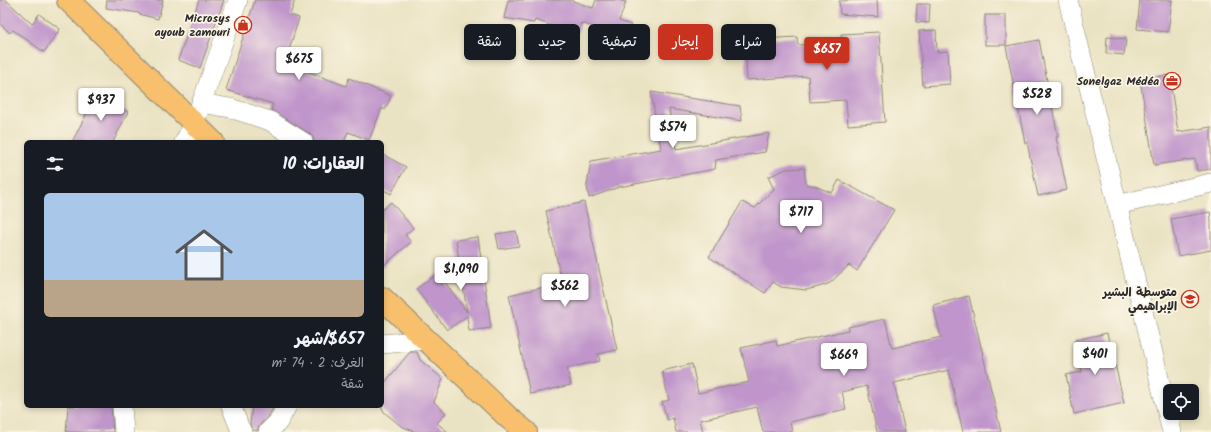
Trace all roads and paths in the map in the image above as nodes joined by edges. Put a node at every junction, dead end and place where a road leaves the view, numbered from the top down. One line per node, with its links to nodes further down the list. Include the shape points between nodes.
1 (68, 0): 5 (main road)
2 (238, 0): 4 (street)
3 (1068, 0): 9 (street)
4 (201, 103): 5 (street); 7 (street, via 230,108 270,121)
5 (189, 133): 6 (main road)
6 (208, 140)
7 (301, 140)
8 (1211, 183): 9 (street)
9 (1117, 205): 20 (street)
10 (384, 300): 11 (main road)
11 (426, 340): 12 (street); 19 (main road)
12 (384, 344)
13 (122, 408): 16 (street)
14 (232, 408): 17 (street)
15 (286, 408): 18 (street, via 278,422)
16 (124, 432)
17 (242, 432)
18 (268, 432)
19 (526, 432)
20 (1172, 432)

